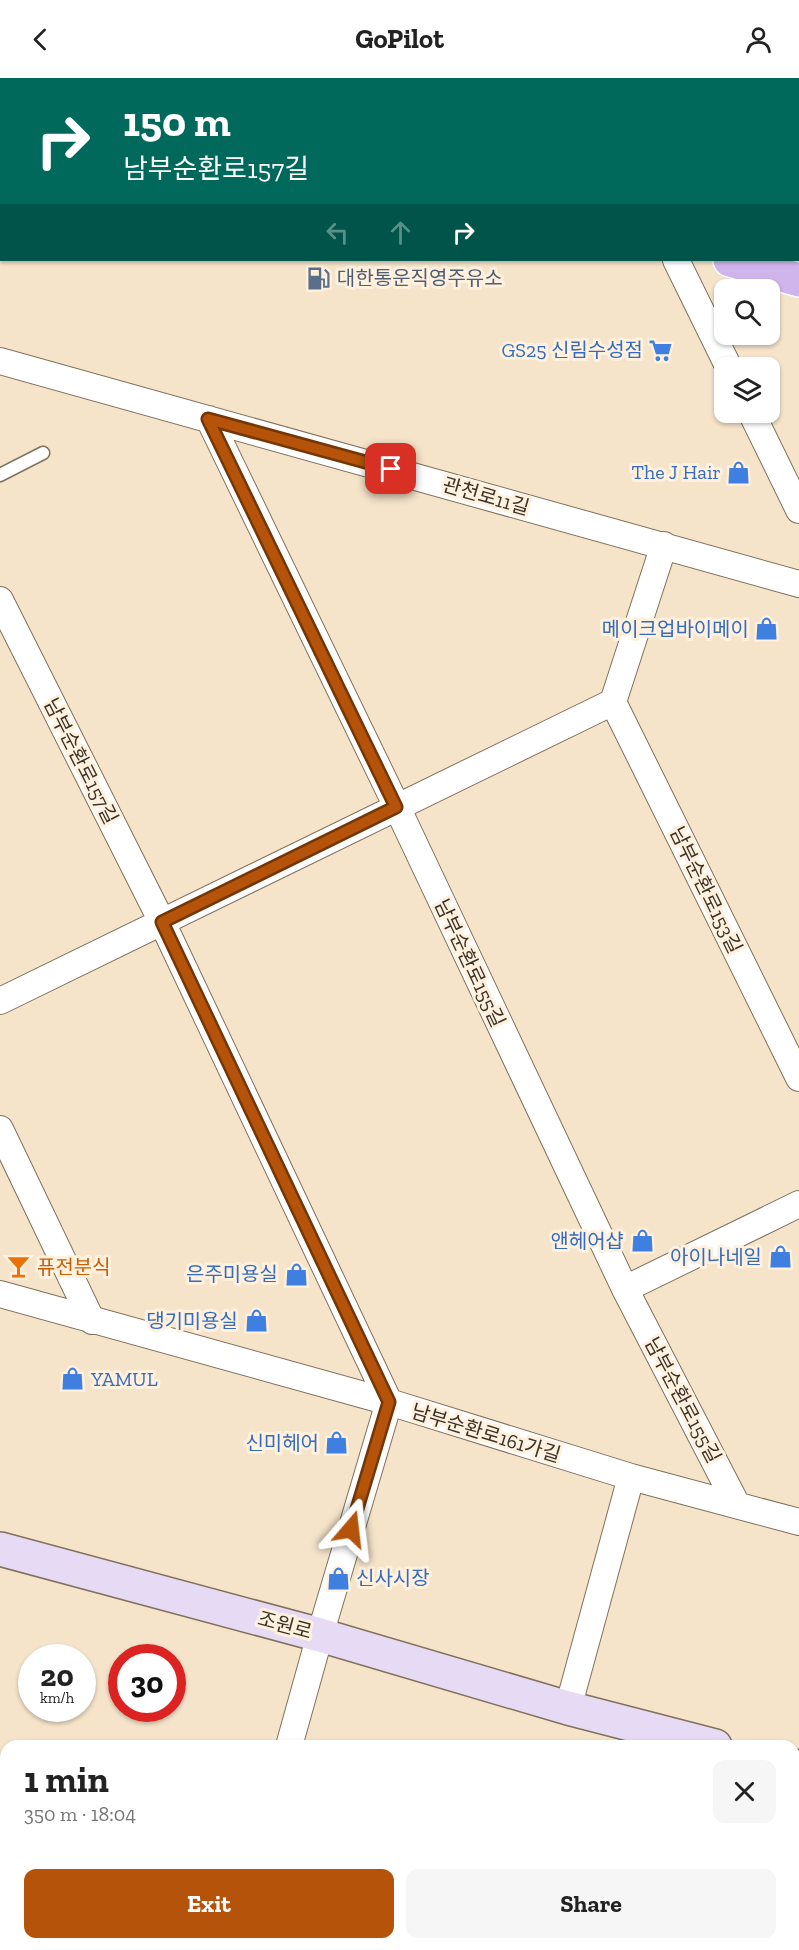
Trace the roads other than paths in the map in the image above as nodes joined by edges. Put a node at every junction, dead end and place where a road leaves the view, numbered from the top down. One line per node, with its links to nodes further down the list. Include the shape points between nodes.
1 (676, 261): 4 (street)
2 (733, 261): 3 (main road)
3 (799, 280)
4 (724, 357)
5 (0, 361): 6 (street, 관천로11길)
6 (208, 419): 11 (street, 관천로11길); 15 (street, 남부순환로155길)
7 (756, 423): 10 (street)
8 (43, 453): 9 (lane)
9 (0, 475)
10 (799, 510)
11 (664, 545): 12 (street, 관천로11길); 14 (street)
12 (799, 584)
13 (0, 600): 16 (street, 남부순환로157길)
14 (613, 702): 15 (street); 18 (street, 남부순환로153길)
15 (396, 807): 16 (street); 21 (street, 남부순환로155길)
16 (162, 922): 17 (street); 24 (street, 남부순환로157길)
17 (0, 1001)
18 (799, 1078)
19 (0, 1130): 23 (street)
20 (799, 1204): 21 (street)
21 (625, 1290): 26 (street, 남부순환로155길)
22 (0, 1294): 23 (street, 남부순환로161가길)
23 (92, 1321): 24 (street, 남부순환로161가길)
24 (389, 1402): 25 (street, 남부순환로161가길); 29 (street)
25 (631, 1477): 26 (street, 남부순환로161가길); 30 (street)
26 (737, 1505): 27 (street, 남부순환로161가길)
27 (799, 1522)
28 (0, 1549): 29 (street, 조원로)
29 (320, 1635): 30 (street, 조원로); 31 (street)
30 (568, 1708): 32 (street, 조원로)
31 (291, 1740)
32 (692, 1740)

